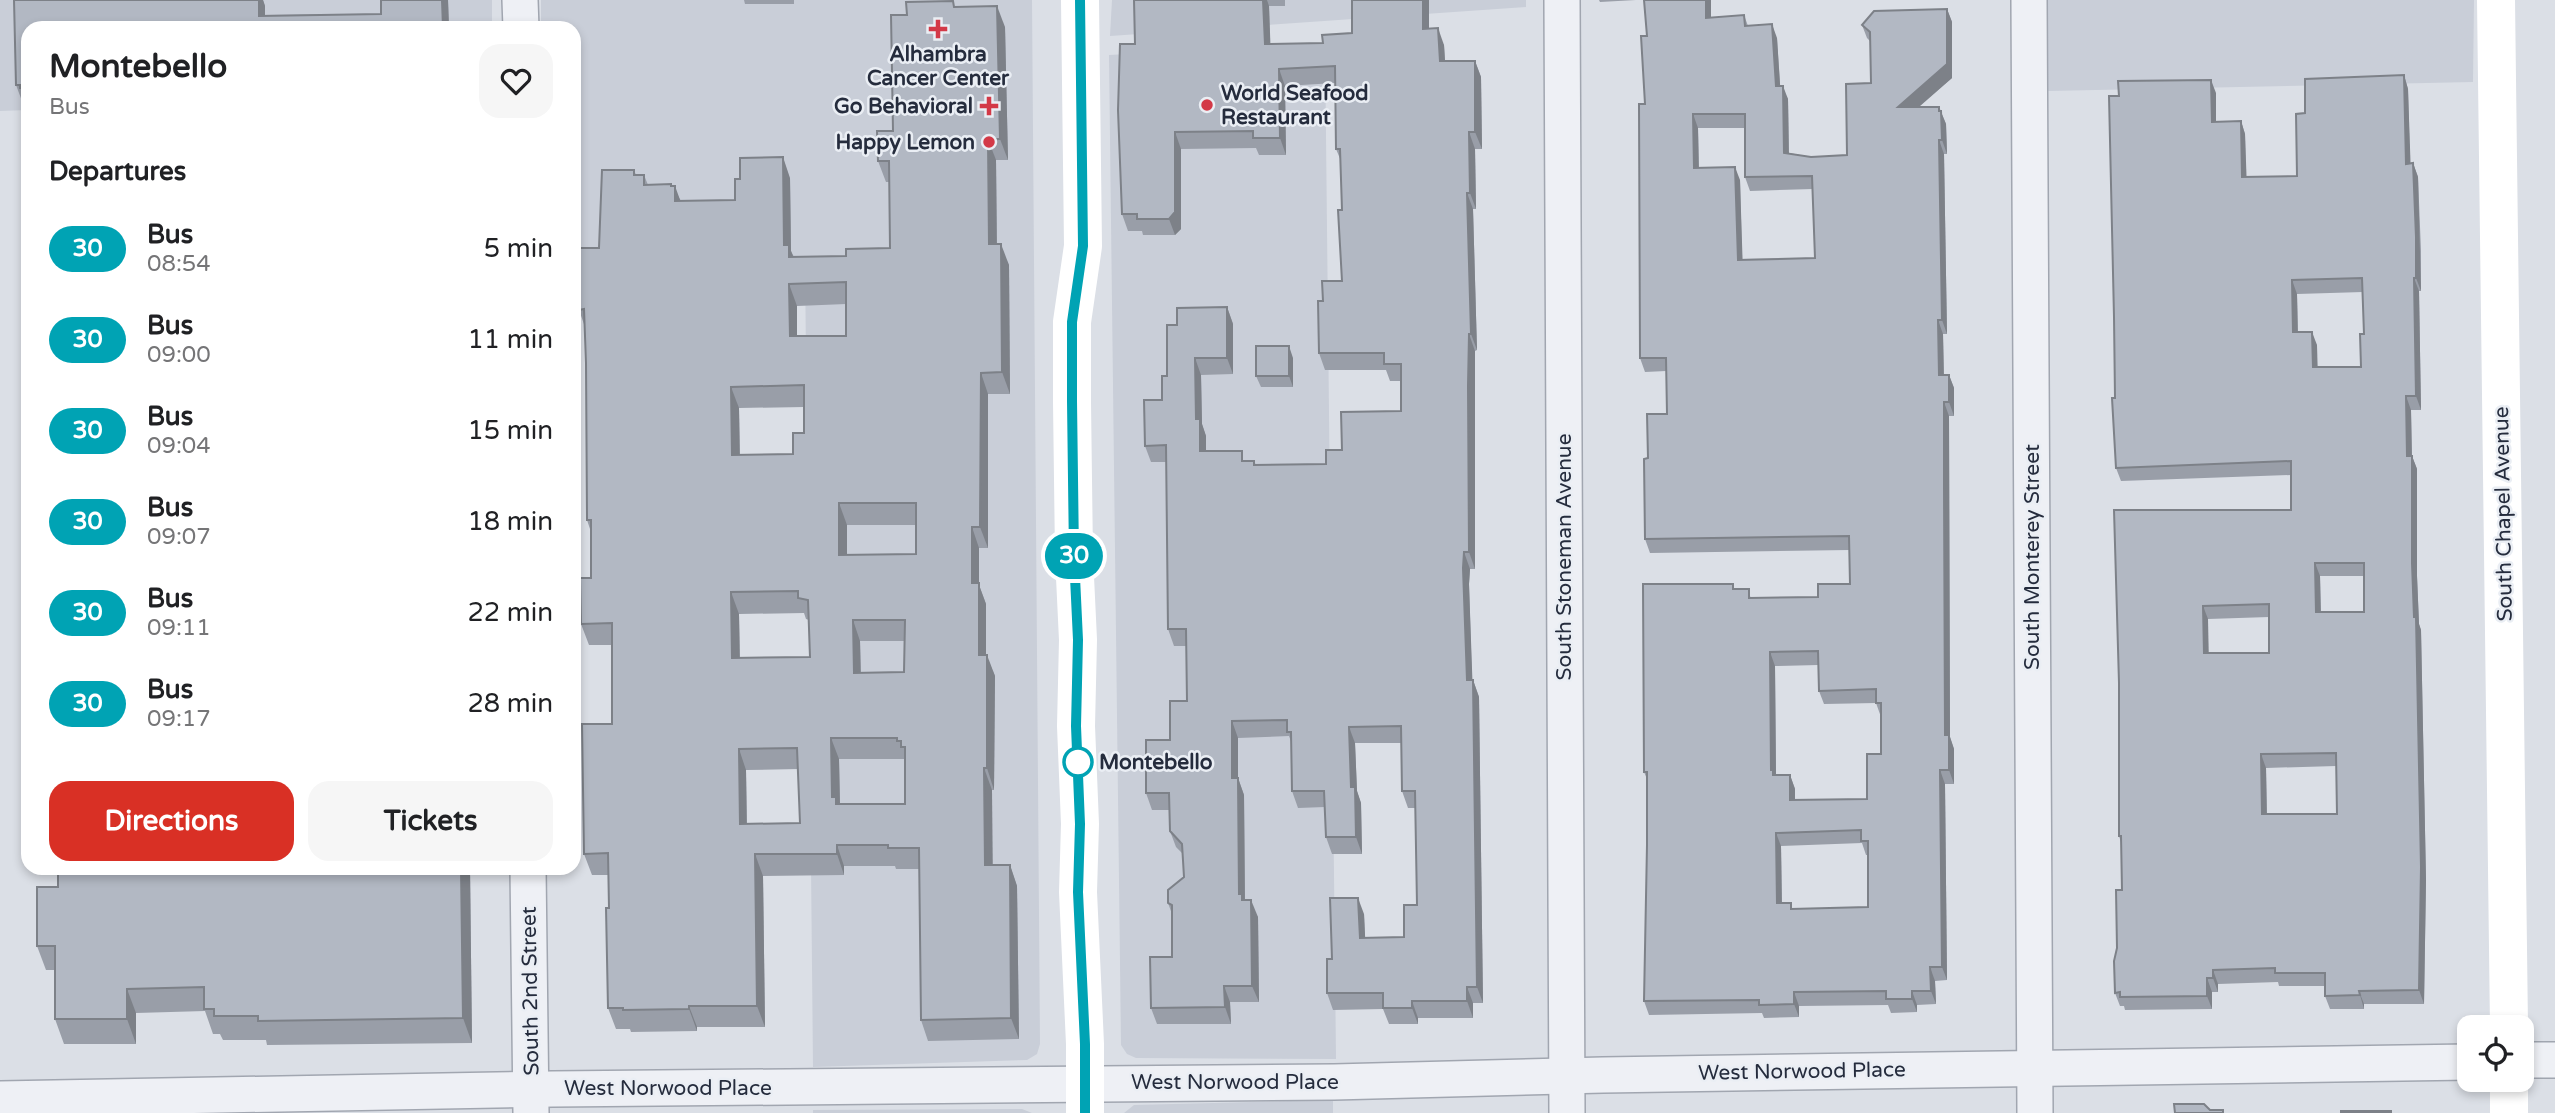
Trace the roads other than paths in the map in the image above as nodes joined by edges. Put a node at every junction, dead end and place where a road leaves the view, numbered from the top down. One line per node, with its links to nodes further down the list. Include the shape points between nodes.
1 (520, 0): 6 (street)
2 (1080, 0): 15 (main road, via 1083,246 1072,322 1072,401)
3 (1562, 0): 13 (street, South Stoneman Avenue)
4 (2029, 0): 12 (street, South Monterey Street)
5 (2496, 0): 8 (main road, South Chapel Avenue)
6 (521, 21)
7 (528, 875): 17 (street, South 2nd Street)
8 (2509, 1015)
9 (2534, 1060): 10 (street)
10 (2555, 1060)
11 (2457, 1062): 12 (street, West Norwood Place)
12 (2034, 1067): 13 (street, West Norwood Place); 19 (street, South Monterey Street)
13 (1566, 1077): 15 (street, West Norwood Place, via 1334,1082); 18 (street, South Stoneman Avenue)
14 (2508, 1092): 20 (main road)
15 (1084, 1098): 17 (street, West Norwood Place)
16 (0, 1099): 17 (street, West Norwood Place)
17 (531, 1101)
18 (1567, 1113)
19 (2035, 1113)
20 (2509, 1113)

